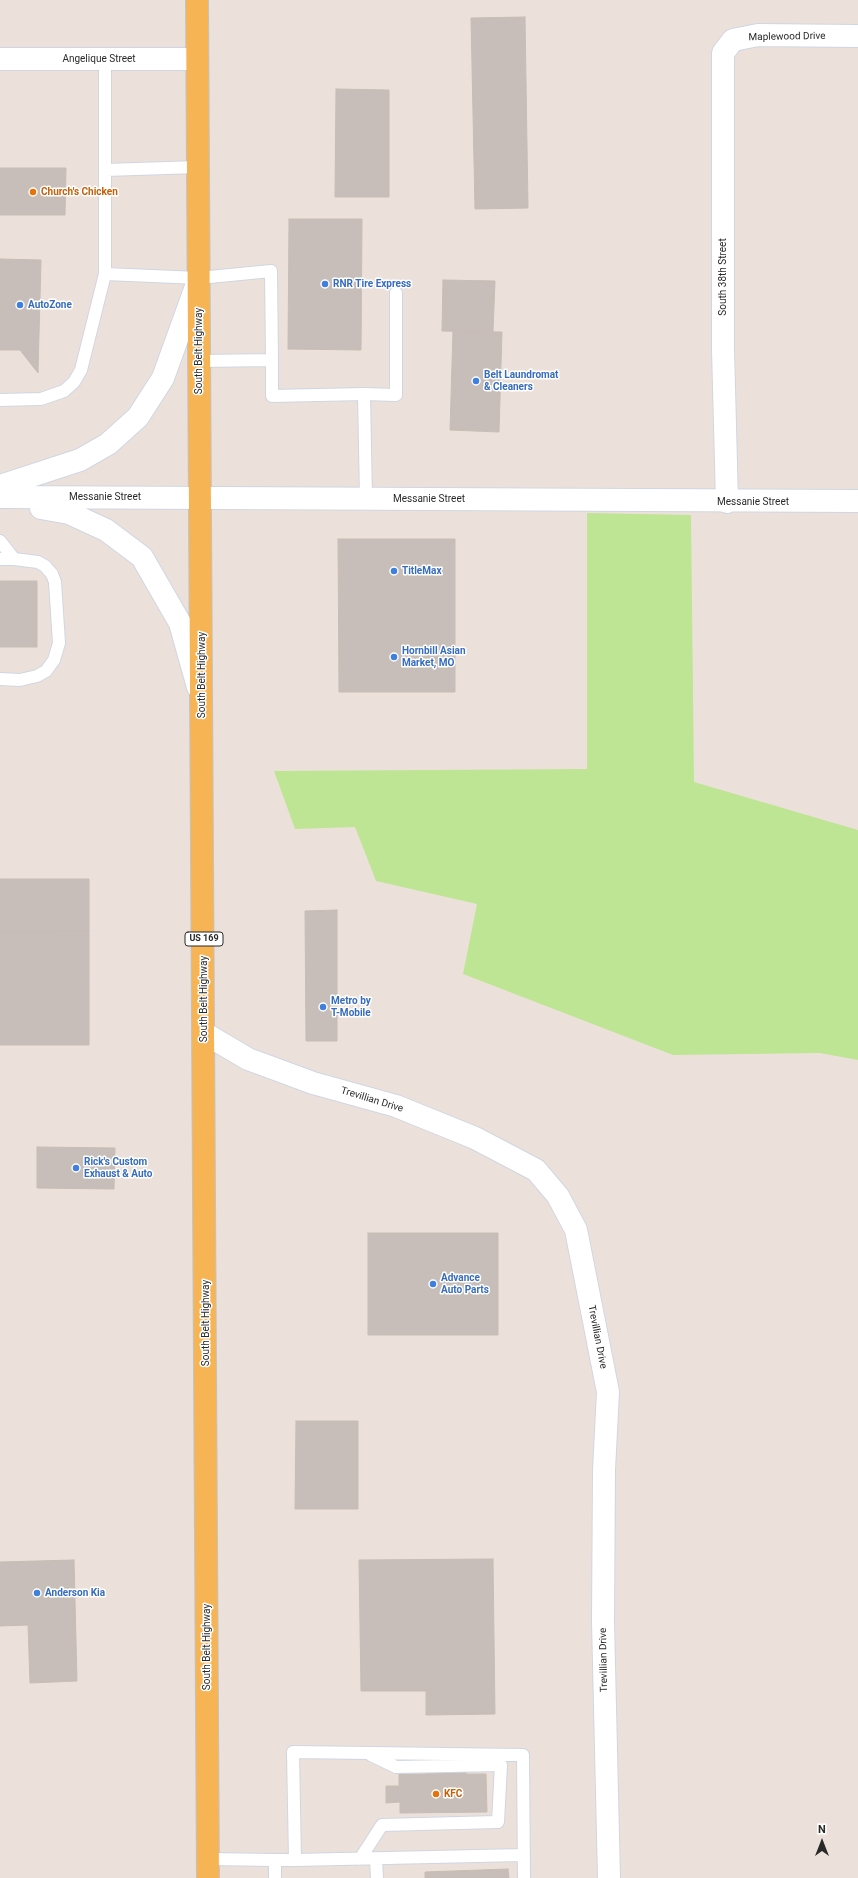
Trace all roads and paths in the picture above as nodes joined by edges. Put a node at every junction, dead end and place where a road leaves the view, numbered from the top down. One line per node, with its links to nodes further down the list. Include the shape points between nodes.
1 (197, 0): 6 (main road, South Belt Highway / US 169)
2 (858, 36): 3 (street, Maplewood Drive, via 758,35 733,40)
3 (723, 53): 22 (street, South 38th Street, via 723,349)
4 (0, 59): 5 (street, Angelique Street)
5 (105, 59): 6 (street, Angelique Street); 8 (lane)
6 (197, 59): 7 (main road, South Belt Highway / US 169)
7 (198, 167): 8 (lane); 10 (main road, South Belt Highway / US 169)
8 (105, 170): 9 (lane)
9 (105, 274): 10 (lane); 15 (lane, via 81,370 74,382 64,391 41,399)
10 (199, 278): 12 (lane, via 271,271); 13 (main road, South Belt Highway / US 169); 16 (street, via 163,378 138,417 108,444 80,460)
11 (396, 293): 14 (lane, via 396,395)
12 (272, 360): 13 (lane); 14 (lane, via 272,396)
13 (200, 361): 18 (main road, South Belt Highway / US 169)
14 (364, 394): 19 (lane)
15 (0, 400)
16 (0, 486)
17 (0, 497): 18 (street, Messanie Street)
18 (201, 498): 19 (street, Messanie Street); 27 (main road, South Belt Highway / US 169)
19 (366, 499): 22 (street, Messanie Street)
20 (858, 501): 22 (street, Messanie Street)
21 (0, 502): 27 (street, via 69,512 106,530 142,557 180,623)
22 (727, 502)
23 (0, 541): 25 (lane)
24 (0, 559): 25 (lane)
25 (14, 559): 26 (lane, via 38,562 52,574 56,582 59,644 54,660 46,671 20,680)
26 (0, 679)
27 (202, 704): 28 (main road, South Belt Highway / US 169)
28 (204, 1033): 35 (main road, South Belt Highway / US 169); 39 (street, Trevillian Drive, via 248,1059 313,1083 396,1106 475,1138 536,1170 558,1196 576,1230 608,1392 604,1470 603,1621)
29 (367, 1753): 30 (lane, via 523,1755); 32 (lane, via 396,1767 501,1765 498,1822 382,1825); 34 (lane, via 293,1752)
30 (523, 1855): 31 (lane); 38 (lane)
31 (376, 1858): 32 (lane); 37 (lane)
32 (360, 1859): 34 (lane)
33 (275, 1860): 34 (lane); 35 (lane); 36 (lane)
34 (295, 1860)
35 (208, 1868)
36 (275, 1878)
37 (377, 1878)
38 (524, 1878)
39 (609, 1878)

